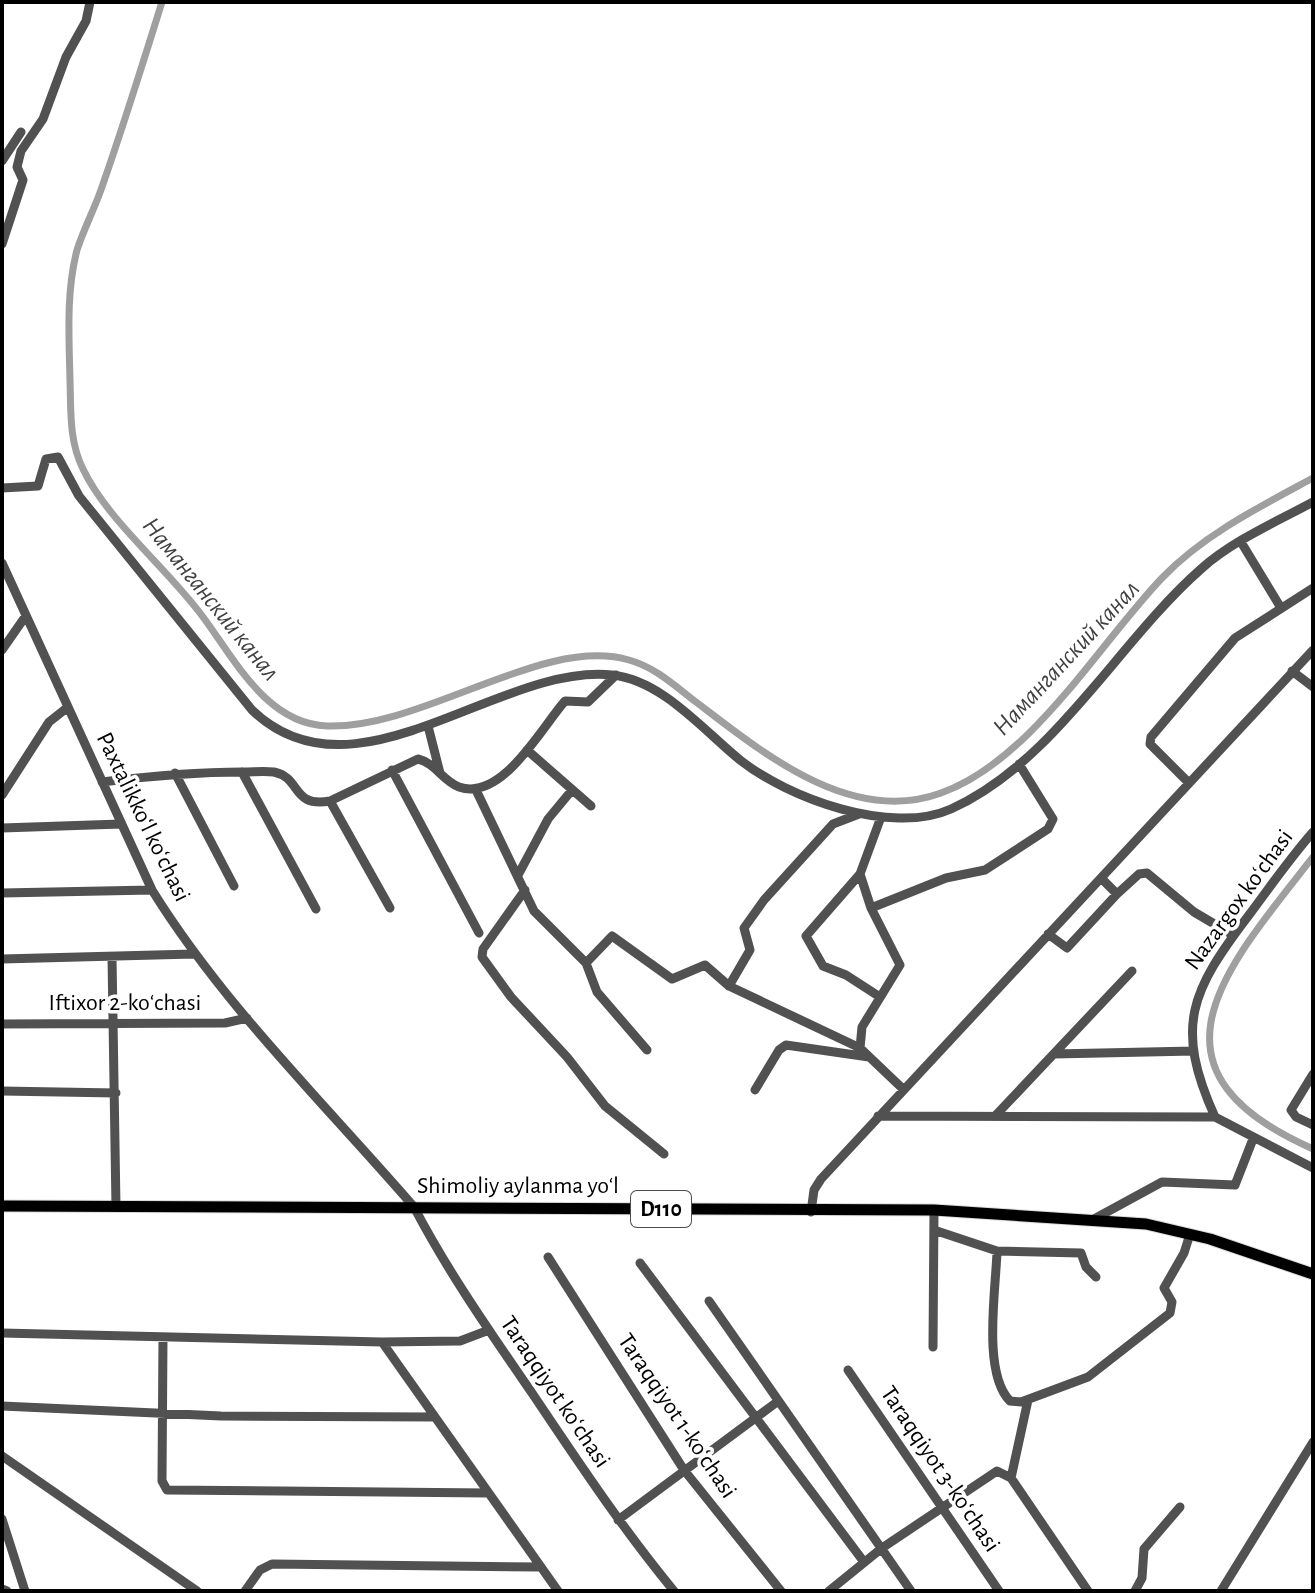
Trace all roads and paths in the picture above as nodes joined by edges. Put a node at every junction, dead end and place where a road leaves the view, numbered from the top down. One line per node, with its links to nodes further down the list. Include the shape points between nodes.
1 (90, 2): 4 (street, via 43,119 21,151 17,167 23,180)
2 (21, 132): 3 (street)
3 (2, 161)
4 (2, 244)
5 (2, 488): 18 (street, via 38,486 46,459 58,457 79,496 252,710 271,726 295,738 330,744)
6 (1313, 502): 7 (street)
7 (1241, 542): 10 (street); 20 (street, via 1202,567)
8 (2, 563): 11 (street, Paxtalikkoʻl koʻchasi)
9 (1311, 592): 10 (street)
10 (1281, 608): 26 (street, via 1235,638 1151,737 1150,744)
11 (25, 617): 12 (street); 17 (street, Paxtalikkoʻl koʻchasi)
12 (2, 650)
13 (1311, 655): 14 (street)
14 (1292, 671): 16 (street); 26 (street)
15 (616, 675): 18 (street, via 573,677); 19 (street, via 588,702 565,701); 32 (street, via 659,694 766,777 818,801)
16 (1313, 687)
17 (68, 707): 25 (street, Paxtalikkoʻl koʻchasi); 29 (street, via 49,722)
18 (428, 726): 24 (street)
19 (527, 750): 27 (street); 28 (street, via 497,781)
20 (1019, 764): 33 (street, via 949,810); 46 (street, via 1053,819 1048,829 985,870 946,878)
21 (392, 770): 24 (street, via 418,759); 30 (street); 48 (street)
22 (242, 772): 23 (street); 30 (street, via 280,774 303,799); 47 (street)
23 (175, 773): 25 (street); 40 (street)
24 (440, 774): 28 (street, via 461,788)
25 (102, 782): 34 (street, Paxtalikkoʻl koʻchasi)
26 (1189, 783): 39 (street)
27 (570, 788): 31 (street); 37 (street)
28 (476, 790): 37 (street)
29 (2, 795)
30 (330, 801): 45 (street)
31 (591, 806)
32 (862, 813): 33 (street); 56 (street, via 833,824 764,900 744,928 750,950)
33 (881, 817): 38 (street)
34 (121, 824): 35 (street); 41 (street, Paxtalikkoʻl koʻchasi)
35 (2, 828)
36 (1313, 832): 50 (street, Nazargox koʻchasi)
37 (514, 872): 42 (street)
38 (860, 874): 46 (street); 57 (street, via 806,936 823,966)
39 (1101, 878): 44 (street); 49 (street)
40 (234, 886)
41 (152, 890): 43 (street); 51 (street, Paxtalikkoʻl koʻchasi)
42 (525, 890): 54 (street, via 534,911); 76 (street, via 482,957 592,1093)
43 (2, 893)
44 (1117, 894): 49 (street, via 1067,948); 50 (street, via 1147,873 1194,912)
45 (390, 908)
46 (871, 908): 57 (street, via 900,965)
47 (316, 909)
48 (479, 933)
49 (1048, 934): 67 (street)
50 (1233, 935): 63 (street, Nazargox koʻchasi, via 1194,1004)
51 (194, 954): 52 (street); 58 (street, Paxtalikkoʻl koʻchasi)
52 (112, 957): 53 (street); 59 (street)
53 (2, 959)
54 (586, 963): 56 (street, via 613,937 666,977 705,965); 62 (street, via 597,992)
55 (1132, 971): 64 (street)
56 (729, 986): 61 (street)
57 (880, 997): 61 (street, via 862,1027)
58 (247, 1018): 59 (street, Iftixor 2-koʻchasi, via 225,1023); 80 (street, Paxtalikkoʻl koʻchasi)
59 (114, 1023): 60 (street, Iftixor 2-koʻchasi); 70 (street)
60 (2, 1024)
61 (860, 1048): 65 (street)
62 (647, 1050)
63 (1194, 1051): 64 (street); 73 (street, Nazargox koʻchasi)
64 (1054, 1054): 71 (street)
65 (869, 1057): 67 (street); 68 (street, via 786,1045)
66 (1313, 1074): 74 (street, via 1291,1110)
67 (902, 1088): 72 (street)
68 (755, 1090)
69 (2, 1091): 70 (street)
70 (116, 1093): 79 (street)
71 (996, 1115): 72 (street); 73 (street)
72 (878, 1116): 82 (street, via 814,1190)
73 (1215, 1117): 75 (street)
74 (1313, 1125)
75 (1253, 1139): 77 (street); 83 (street, via 1235,1185 1162,1182)
76 (664, 1154)
77 (1313, 1168)
78 (2, 1206): 79 (main road, Shimoliy aylanma yoʻl / D110)
79 (116, 1207): 80 (main road, Shimoliy aylanma yoʻl / D110)
80 (414, 1207): 82 (main road, Shimoliy aylanma yoʻl / D110); 92 (street, Taraqqiyot koʻchasi)
81 (934, 1210): 82 (main road, Shimoliy aylanma yoʻl / D110); 83 (main road, Shimoliy aylanma yoʻl / D110); 84 (street)
82 (811, 1212)
83 (1094, 1219): 85 (main road, Shimoliy aylanma yoʻl / D110)
84 (937, 1231): 86 (street); 96 (street)
85 (1190, 1234): 89 (main road, Shimoliy aylanma yoʻl / D110); 98 (street, via 1164,1288 1172,1302 1170,1313 1088,1377)
86 (997, 1251): 90 (street, via 1081,1253); 98 (street, via 994,1363 1004,1395 1015,1403)
87 (548, 1257): 106 (street, Taraqqiyot 1-koʻchasi)
88 (640, 1263): 103 (street)
89 (1313, 1274)
90 (1096, 1277)
91 (709, 1301): 99 (street)
92 (489, 1330): 95 (street, via 460,1341); 112 (street, Taraqqiyot koʻchasi)
93 (2, 1333): 94 (street)
94 (163, 1337): 95 (street); 101 (street)
95 (382, 1342): 102 (street)
96 (933, 1347)
97 (848, 1370): 109 (street, Taraqqiyot 3-koʻchasi)
98 (1028, 1400): 107 (street)
99 (777, 1402): 103 (street); 113 (street)
100 (2, 1406): 101 (street)
101 (162, 1413): 102 (street); 108 (street, via 162,1486 173,1492)
102 (435, 1417): 108 (street)
103 (756, 1419): 106 (street); 114 (street)
104 (1313, 1442): 127 (street)
105 (2, 1456): 117 (street)
106 (684, 1470): 112 (street); 121 (street, Taraqqiyot 1-koʻchasi)
107 (1011, 1478): 109 (street, via 994,1472); 125 (street)
108 (488, 1493): 115 (street)
109 (942, 1506): 113 (street); 124 (street, Taraqqiyot 3-koʻchasi)
110 (1180, 1507): 126 (street, via 1144,1549 1142,1578)
111 (2, 1519): 116 (street)
112 (618, 1520): 120 (street, Taraqqiyot koʻchasi)
113 (882, 1548): 114 (street); 123 (street)
114 (864, 1562): 122 (street)
115 (540, 1567): 118 (street, via 272,1564 260,1570); 119 (street)
116 (25, 1591)
117 (197, 1591)
118 (245, 1591)
119 (558, 1591)
120 (674, 1591)
121 (781, 1591)
122 (829, 1591)
123 (911, 1591)
124 (999, 1591)
125 (1088, 1591)
126 (1135, 1591)
127 (1221, 1591)

